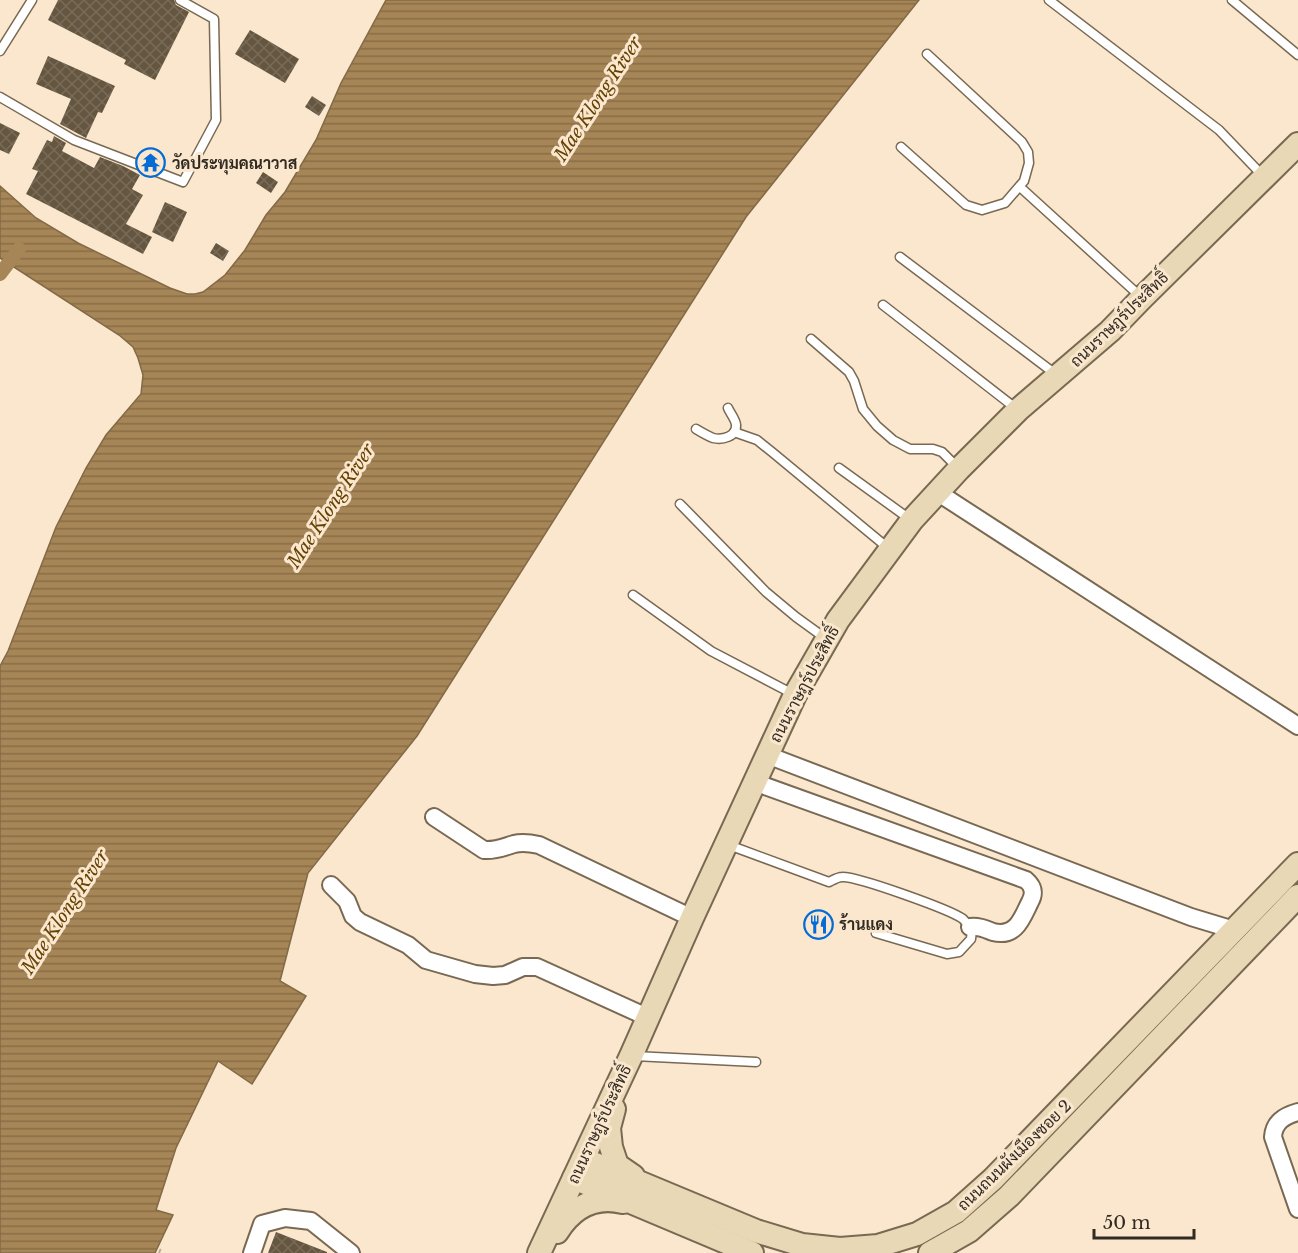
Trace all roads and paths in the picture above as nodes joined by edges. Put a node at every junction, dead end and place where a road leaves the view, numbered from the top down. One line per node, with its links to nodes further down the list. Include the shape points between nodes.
1 (32, 0): 5 (lane)
2 (180, 0): 8 (lane, via 214,19 216,120 183,182 74,140)
3 (1049, 0): 11 (lane, via 1219,130)
4 (1232, 0): 7 (lane)
5 (0, 51)
6 (927, 54): 12 (lane, via 1022,142 1029,163)
7 (1298, 56)
8 (0, 97)
9 (1298, 144): 11 (street, ถนนราษฎร์ประสิทธิ์)
10 (901, 147): 12 (lane, via 966,205 982,210 1005,203)
11 (1264, 177): 14 (street, ถนนราษฎร์ประสิทธิ์)
12 (1020, 187): 14 (lane)
13 (900, 257): 17 (lane)
14 (1142, 298): 17 (street, ถนนราษฎร์ประสิทธิ์)
15 (884, 305): 19 (lane)
16 (811, 339): 23 (lane, via 849,372 863,410 885,433 910,449 942,452)
17 (1059, 376): 19 (street, ถนนราษฎร์ประสิทธิ์)
18 (728, 408): 21 (lane, via 736,423)
19 (1018, 410): 23 (street, ถนนราษฎร์ประสิทธิ์)
20 (696, 429): 21 (lane, via 723,439)
21 (734, 432): 27 (lane, via 757,440)
22 (839, 468): 26 (lane)
23 (959, 469): 24 (street, ถนนราษฎร์ประสิทธิ์)
24 (937, 492): 26 (street, ถนนราษฎร์ประสิทธิ์); 31 (street)
25 (680, 504): 29 (lane, via 766,592)
26 (912, 520): 27 (street, ถนนราษฎร์ประสิทธิ์)
27 (890, 550): 29 (street, ถนนราษฎร์ประสิทธิ์)
28 (633, 595): 30 (lane, via 711,651)
29 (827, 639): 30 (street, ถนนราษฎร์ประสิทธิ์)
30 (795, 695): 32 (street, ถนนราษฎร์ประสิทธิ์)
31 (1298, 726)
32 (767, 755): 33 (street, ถนนราษฎร์ประสิทธิ์); 42 (street)
33 (754, 782): 35 (street, ถนนราษฎร์ประสิทธิ์); 40 (street, via 1031,885 1033,897 1017,927 996,933)
34 (434, 816): 39 (street, via 484,850 516,843 539,845)
35 (726, 844): 39 (street, ถนนราษฎร์ประสิทธิ์); 40 (lane, via 829,882 840,876 889,890 950,912)
36 (1298, 864): 42 (street, ถนนถนนผังเมืองซอย 2)
37 (331, 885): 44 (street, via 347,900 360,922 408,945 426,960 493,976 523,967 537,968)
38 (1298, 896): 43 (street, ถนนถนนผังเมืองซอย 2)
39 (692, 918): 44 (street, ถนนราษฎร์ประสิทธิ์)
40 (970, 927): 41 (lane, via 970,939 959,952 947,954)
41 (876, 933)
42 (1230, 934): 43 (street); 49 (street, ถนนถนนผังเมืองซอย 2, via 993,1179 956,1212 917,1234 878,1246 840,1249 802,1245)
43 (1244, 952): 58 (street, ถนนถนนผังเมืองซอย 2, via 1009,1196 969,1231)
44 (647, 1017): 45 (street, ถนนราษฎร์ประสิทธิ์)
45 (631, 1056): 46 (lane); 48 (street, ถนนราษฎร์ประสิทธิ์); 49 (street, via 609,1128 611,1147 616,1165)
46 (756, 1062)
47 (1298, 1112): 50 (street, via 1282,1118 1273,1130)
48 (579, 1168): 49 (street, ถนนถนนผังเมืองซอย 2); 55 (street, ถนนราษฎร์ประสิทธิ์)
49 (646, 1197): 56 (street, via 587,1204 570,1214); 57 (street, ถนนถนนผังเมืองซอย 2)
50 (1297, 1201)
51 (161, 1248): 52 (path)
52 (159, 1253)
53 (252, 1253): 54 (street, via 262,1224 285,1218 310,1221)
54 (351, 1253)
55 (539, 1253)
56 (544, 1253)
57 (752, 1253)
58 (930, 1253)

